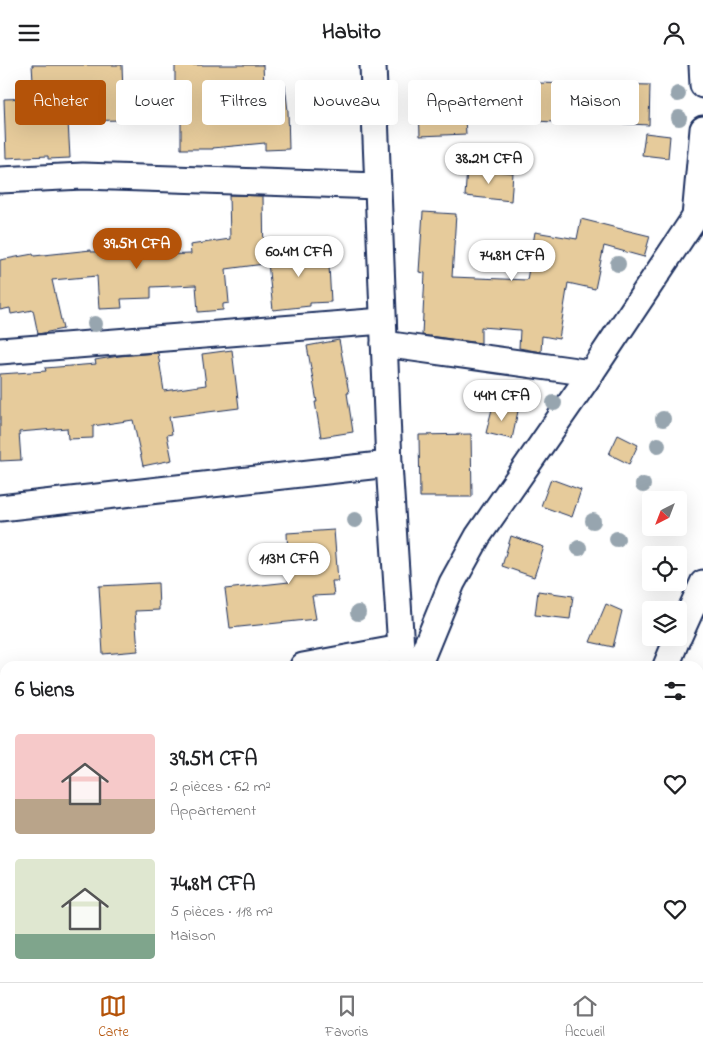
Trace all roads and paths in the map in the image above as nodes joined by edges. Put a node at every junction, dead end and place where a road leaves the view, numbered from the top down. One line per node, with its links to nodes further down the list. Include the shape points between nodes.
1 (372, 65): 6 (street)
2 (702, 65): 3 (street)
3 (703, 85)
4 (703, 129): 7 (street)
5 (0, 180): 6 (street, via 83,176)
6 (378, 186): 8 (street)
7 (699, 211): 10 (street)
8 (384, 333): 9 (street); 10 (street); 11 (street)
9 (0, 351)
10 (591, 373): 18 (street, via 478,536 452,583)
11 (389, 463): 12 (street); 16 (street)
12 (0, 508)
13 (703, 583): 14 (street)
14 (687, 618)
15 (674, 646): 19 (street)
16 (402, 657): 17 (street)
17 (358, 661)
18 (420, 661)
19 (668, 661)

